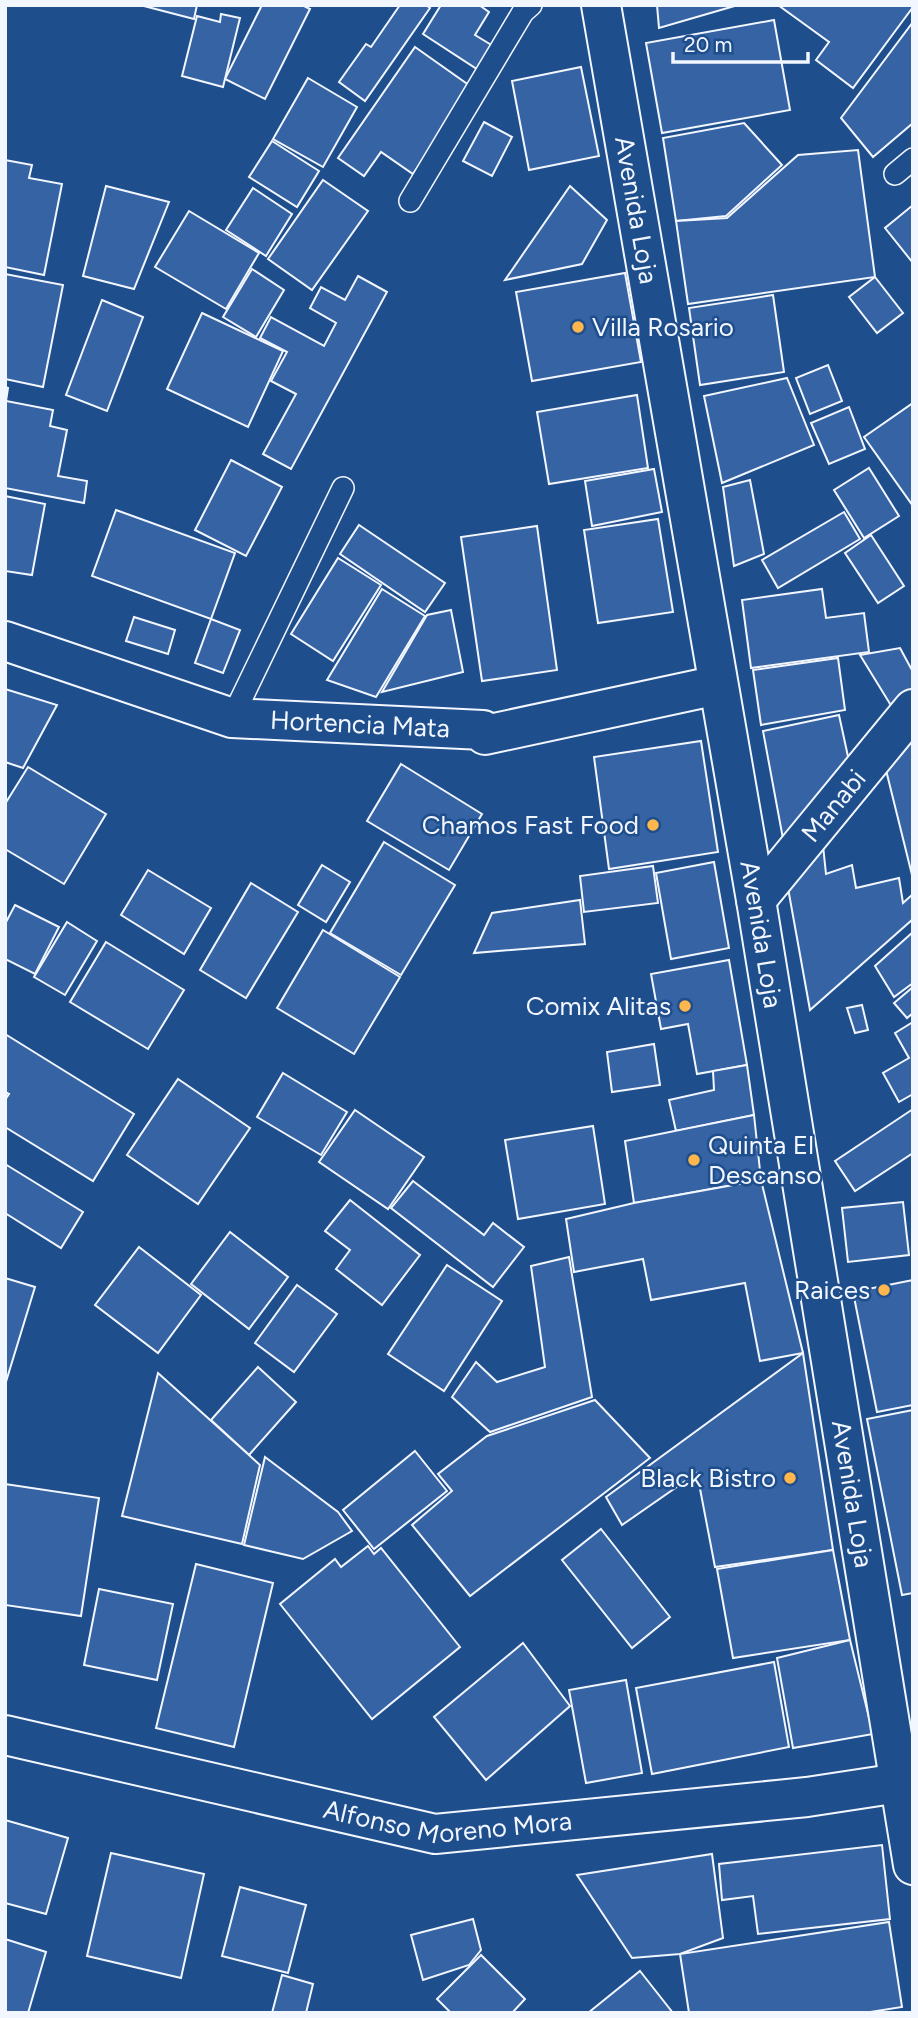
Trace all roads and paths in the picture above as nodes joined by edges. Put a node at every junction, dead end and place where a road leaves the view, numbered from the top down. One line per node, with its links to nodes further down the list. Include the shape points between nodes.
1 (531, 5): 5 (lane)
2 (601, 5): 8 (street, Avenida Loja)
3 (913, 159): 4 (lane)
4 (895, 174)
5 (410, 201)
6 (343, 488): 10 (lane)
7 (5, 641): 10 (street, Hortencia Mata)
8 (718, 685): 10 (street, Hortencia Mata, via 485,735 483,730); 11 (street, Avenida Loja)
9 (913, 709): 11 (street, Manabi)
10 (232, 718)
11 (756, 900): 13 (street, Avenida Loja)
12 (5, 1735): 13 (street, Alfonso Moreno Mora, via 435,1834 807,1797)
13 (899, 1783): 14 (street, Avenida Loja)
14 (913, 1865)

